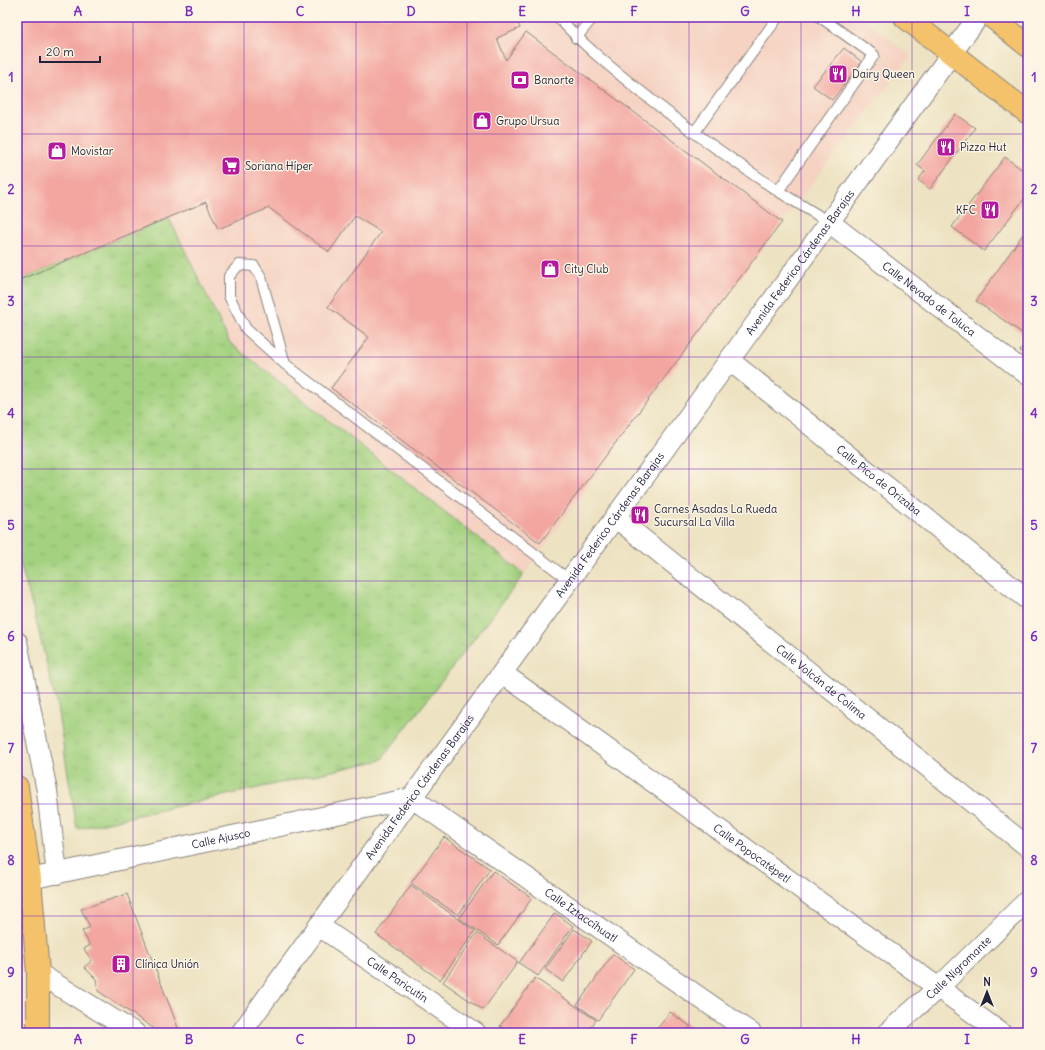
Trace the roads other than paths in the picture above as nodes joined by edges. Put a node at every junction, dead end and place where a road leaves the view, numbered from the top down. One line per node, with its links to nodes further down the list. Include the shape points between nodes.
1 (558, 17): 8 (lane)
2 (593, 17): 8 (lane)
3 (778, 17): 12 (lane)
4 (820, 17): 13 (lane, via 874,55)
5 (905, 17): 10 (main road)
6 (978, 17): 10 (street, Avenida Federico Cárdenas Barajas)
7 (992, 17): 9 (main road)
8 (576, 38): 12 (lane)
9 (1028, 46)
10 (951, 54): 11 (main road); 14 (street, Avenida Federico Cárdenas Barajas)
11 (1028, 113)
12 (694, 133): 13 (lane)
13 (778, 191): 14 (lane)
14 (829, 222): 15 (street, Avenida Federico Cárdenas Barajas); 17 (street, Calle Nevado de Toluca)
15 (729, 360): 18 (street, Avenida Federico Cárdenas Barajas); 20 (street, Calle Pico de Orizaba)
16 (285, 364): 16 (lane, via 246,329 229,296 229,276 239,265 254,266 262,277); 19 (lane)
17 (1028, 375)
18 (615, 518): 19 (street, Avenida Federico Cárdenas Barajas); 25 (street, Calle Volcán de Colima)
19 (569, 580): 22 (street, Avenida Federico Cárdenas Barajas)
20 (1028, 600)
21 (17, 642): 26 (street, via 47,791)
22 (502, 673): 24 (street, Avenida Federico Cárdenas Barajas); 31 (street, Calle Popocatépetl)
23 (17, 787): 27 (main road)
24 (412, 798): 26 (street, Calle Ajusco); 29 (street, Avenida Federico Cárdenas Barajas); 36 (street, Calle Iztaccíhuatl)
25 (1028, 847)
26 (57, 874): 27 (street, Calle Ajusco)
27 (30, 879): 30 (main road)
28 (1028, 900): 31 (street, Calle Nigromante)
29 (319, 926): 34 (street, Avenida Federico Cárdenas Barajas); 35 (street, Calle Paricutín)
30 (38, 973): 32 (main road); 33 (street)
31 (938, 988): 37 (street, Calle Nigromante); 38 (street, Calle Popocatépetl)
32 (38, 1033)
33 (135, 1033)
34 (241, 1033)
35 (476, 1033)
36 (751, 1033)
37 (888, 1033)
38 (1001, 1033)

